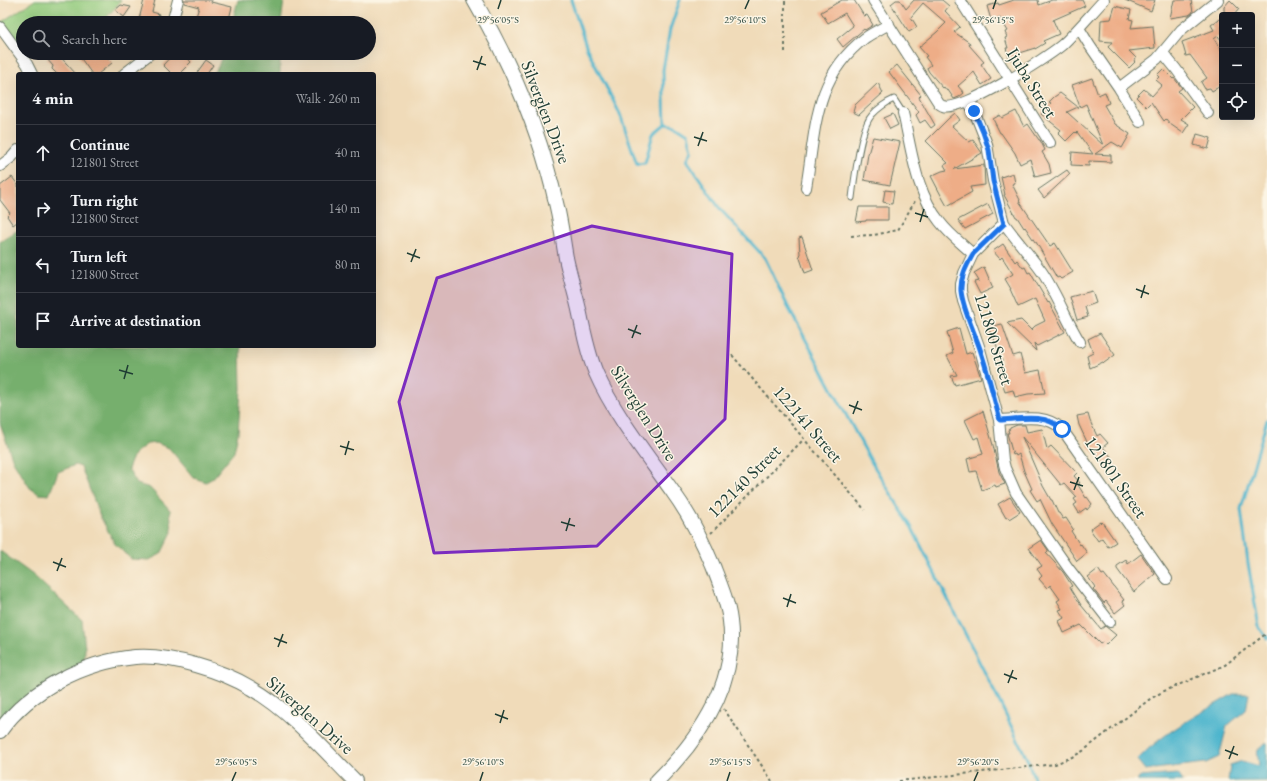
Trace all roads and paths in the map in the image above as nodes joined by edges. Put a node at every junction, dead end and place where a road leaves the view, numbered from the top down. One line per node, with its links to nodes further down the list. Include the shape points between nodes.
1 (178, 0): 8 (street)
2 (474, 0): 39 (street, Silverglen Drive, via 520,88 535,129 551,180 567,260 596,372 612,404 683,506)
3 (785, 0): 13 (path)
4 (873, 0): 9 (street)
5 (961, 0): 19 (street, Ijuba Street)
6 (1104, 0): 11 (street)
7 (1218, 0): 14 (street, via 1181,30)
8 (174, 16)
9 (889, 24): 21 (street, via 938,102 949,107); 28 (street, via 851,50 830,78 817,115)
10 (0, 27): 12 (street)
11 (1079, 28): 19 (street, via 1048,56); 20 (street)
12 (16, 49)
13 (785, 52)
14 (1163, 52): 20 (street); 23 (street)
15 (24, 60): 17 (street)
16 (142, 60): 18 (street)
17 (31, 72)
18 (127, 72)
19 (1010, 79): 21 (street); 25 (street, Ijuba Street)
20 (1119, 88): 24 (street)
21 (968, 102): 31 (street, via 987,144)
22 (902, 113): 29 (street); 30 (lane, via 894,99 869,118 862,139)
23 (1208, 114)
24 (1140, 122)
25 (1050, 143)
26 (16, 152): 27 (street)
27 (0, 166)
28 (806, 188)
29 (921, 191): 32 (path, via 898,230); 33 (street, via 940,223)
30 (852, 198)
31 (1004, 224): 33 (street, 121800 Street); 34 (street, via 1042,272)
32 (851, 236)
33 (973, 254): 36 (street, 121800 Street, via 964,273 961,291)
34 (1080, 342)
35 (732, 355): 37 (path, 122141 Street)
36 (1000, 420): 40 (street, 121801 Street, via 1042,418 1058,425); 41 (street, 121800 Street, via 1003,460 1016,493)
37 (804, 439): 38 (path, 122141 Street); 39 (path, 122140 Street)
38 (865, 510)
39 (703, 541): 43 (street, Silverglen Drive, via 730,621 731,649 728,669)
40 (1167, 579)
41 (1110, 622)
42 (1267, 634): 48 (path, via 1225,665 1150,699 1088,747 1055,764)
43 (717, 698): 46 (street, Silverglen Drive, via 685,750); 47 (path)
44 (0, 731): 45 (street, Silverglen Drive, via 22,706 56,682 86,668 117,659 156,657 204,668 252,688 296,723)
45 (355, 781)
46 (657, 781)
47 (772, 781)
48 (899, 781)

